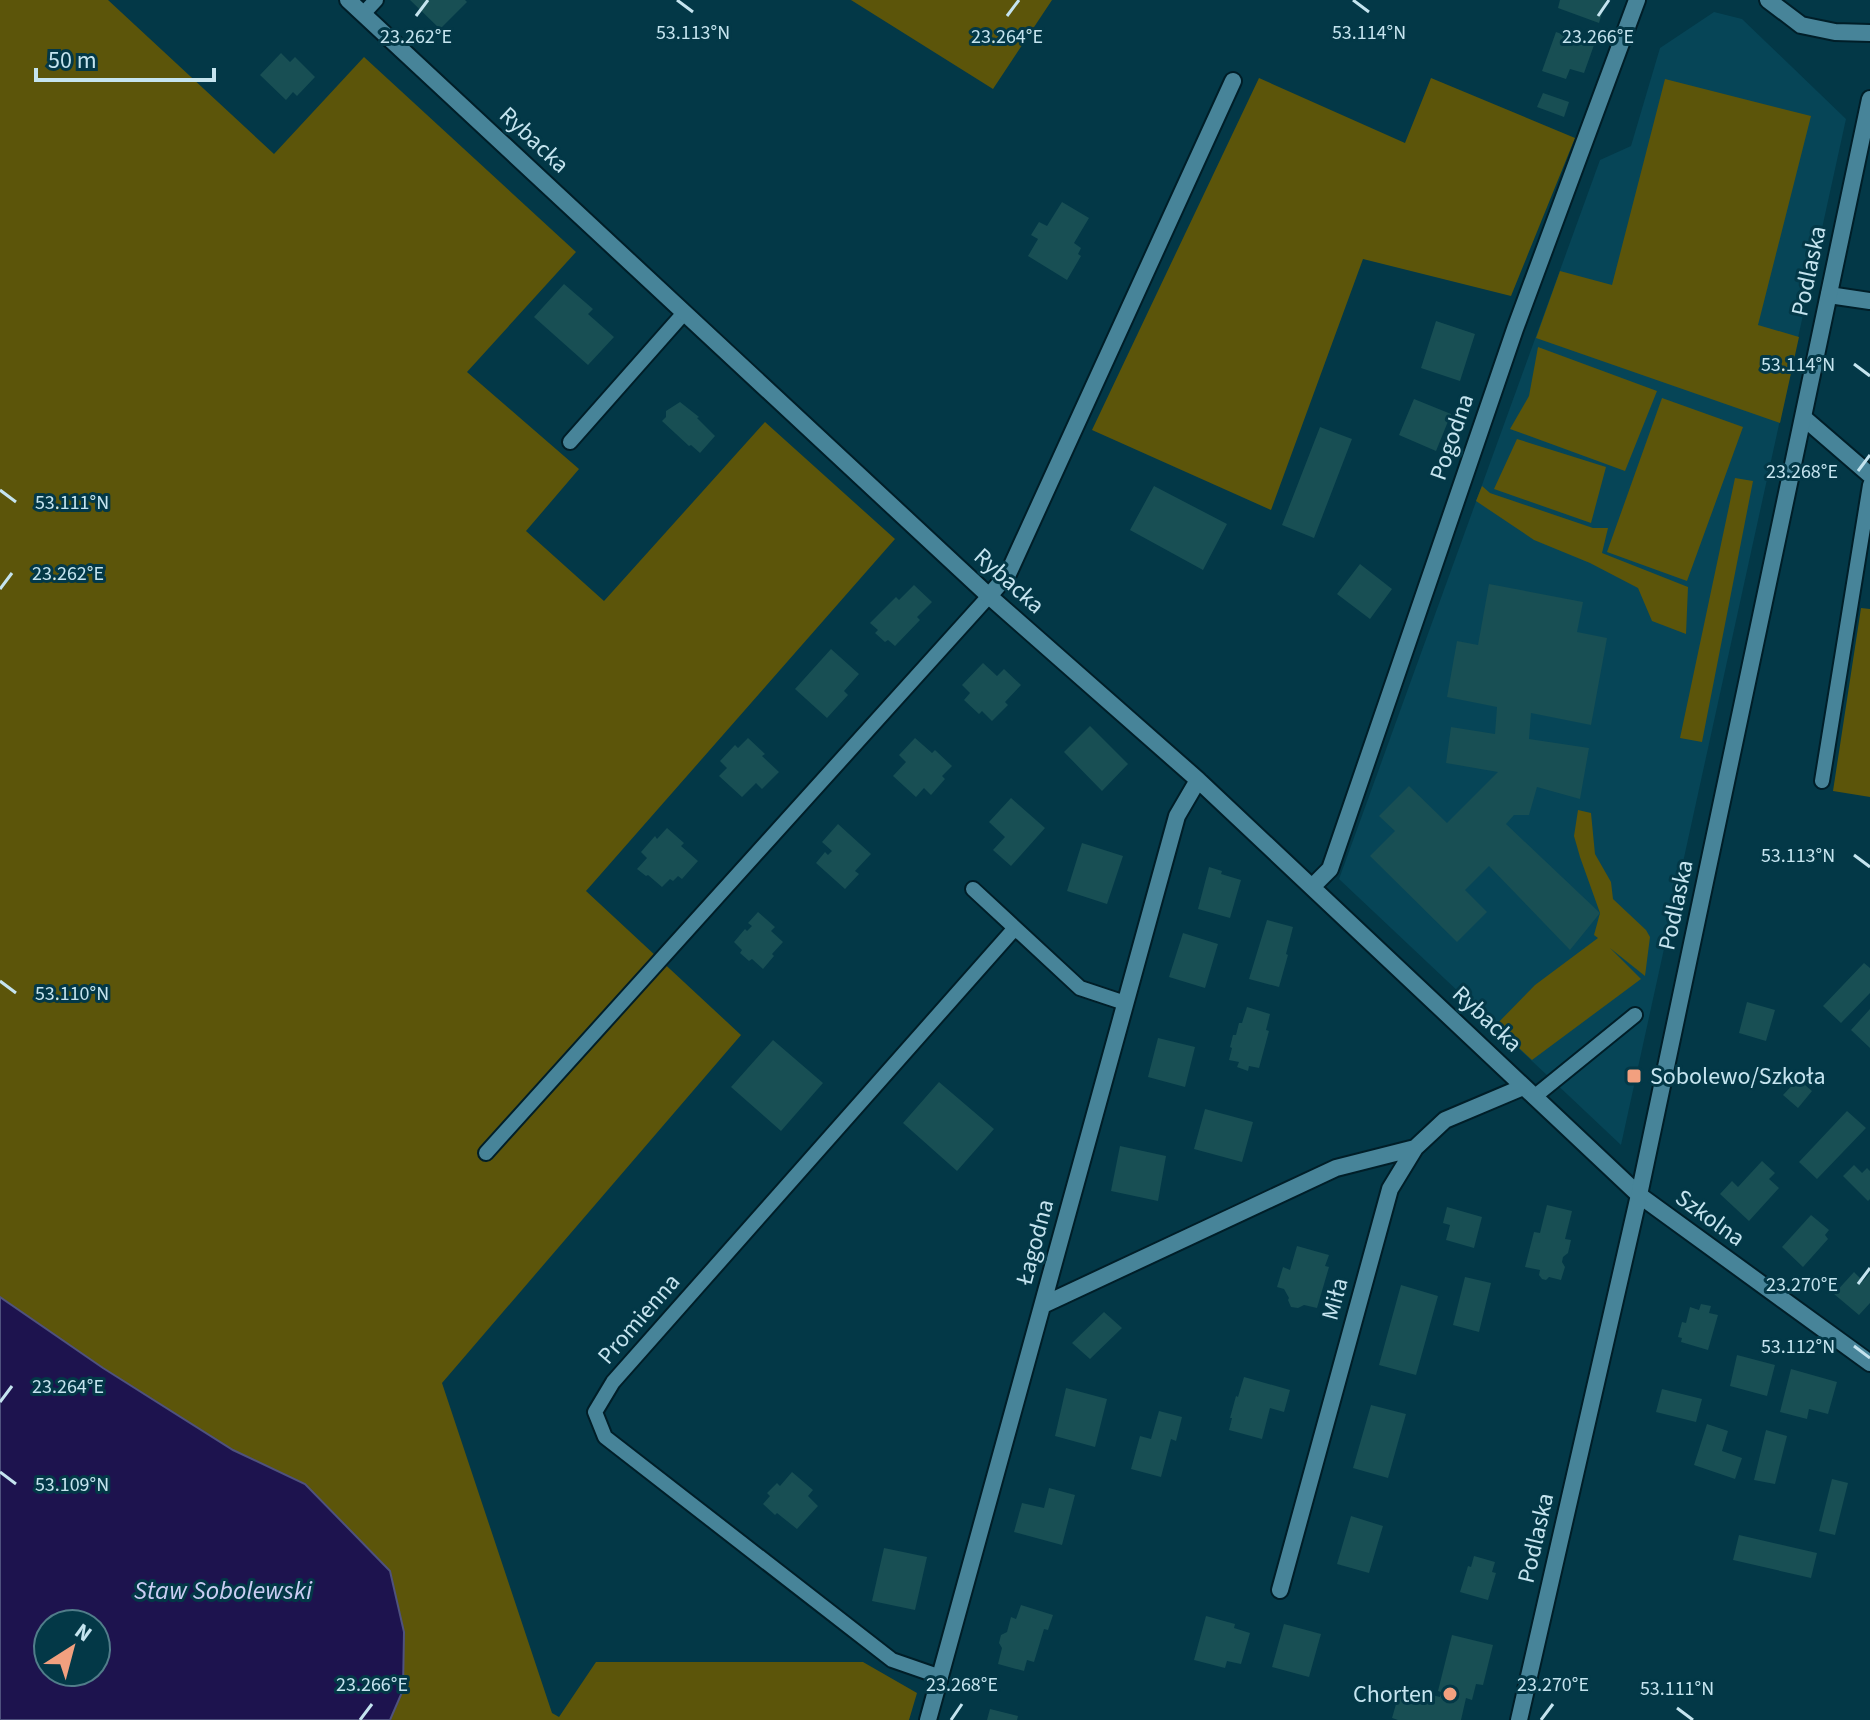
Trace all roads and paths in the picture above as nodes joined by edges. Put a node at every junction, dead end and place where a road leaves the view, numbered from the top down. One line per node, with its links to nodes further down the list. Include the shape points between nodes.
1 (348, 0): 5 (street, Rybacka)
2 (376, 0): 5 (lane)
3 (1637, 0): 19 (street, Pogodna, via 1515,329 1330,869)
4 (1768, 0): 6 (street, via 1801,25)
5 (363, 14): 11 (street, Rybacka)
6 (1870, 33)
7 (1233, 81): 16 (street, via 1008,574)
8 (1870, 99): 9 (street, Podlaska)
9 (1829, 295): 10 (street); 12 (street, Podlaska)
10 (1870, 301)
11 (684, 313): 13 (lane); 16 (street, Rybacka)
12 (1804, 418): 14 (street); 27 (street, Podlaska)
13 (570, 442)
14 (1870, 475)
15 (1870, 485): 18 (lane)
16 (989, 596): 17 (street, Rybacka); 26 (lane)
17 (1198, 780): 19 (street, Rybacka); 22 (street, Łagodna, via 1177,816)
18 (1822, 781)
19 (1312, 887): 24 (street, Rybacka)
20 (973, 889): 21 (lane)
21 (1015, 928): 22 (lane, via 1080,988); 31 (lane, Promienna, via 613,1382 595,1412 605,1437 892,1660)
22 (1125, 1003): 28 (street, Łagodna)
23 (1635, 1015): 24 (lane)
24 (1529, 1092): 25 (street, Miła, via 1445,1120); 27 (street, Rybacka)
25 (1415, 1148): 28 (street, via 1336,1168); 30 (street, Miła, via 1390,1189)
26 (486, 1153)
27 (1639, 1195): 29 (street, Szkolna); 33 (street, Podlaska)
28 (1043, 1305): 31 (street, Łagodna)
29 (1870, 1363)
30 (1280, 1590)
31 (941, 1677): 32 (street, Łagodna)
32 (928, 1720)
33 (1519, 1720)

